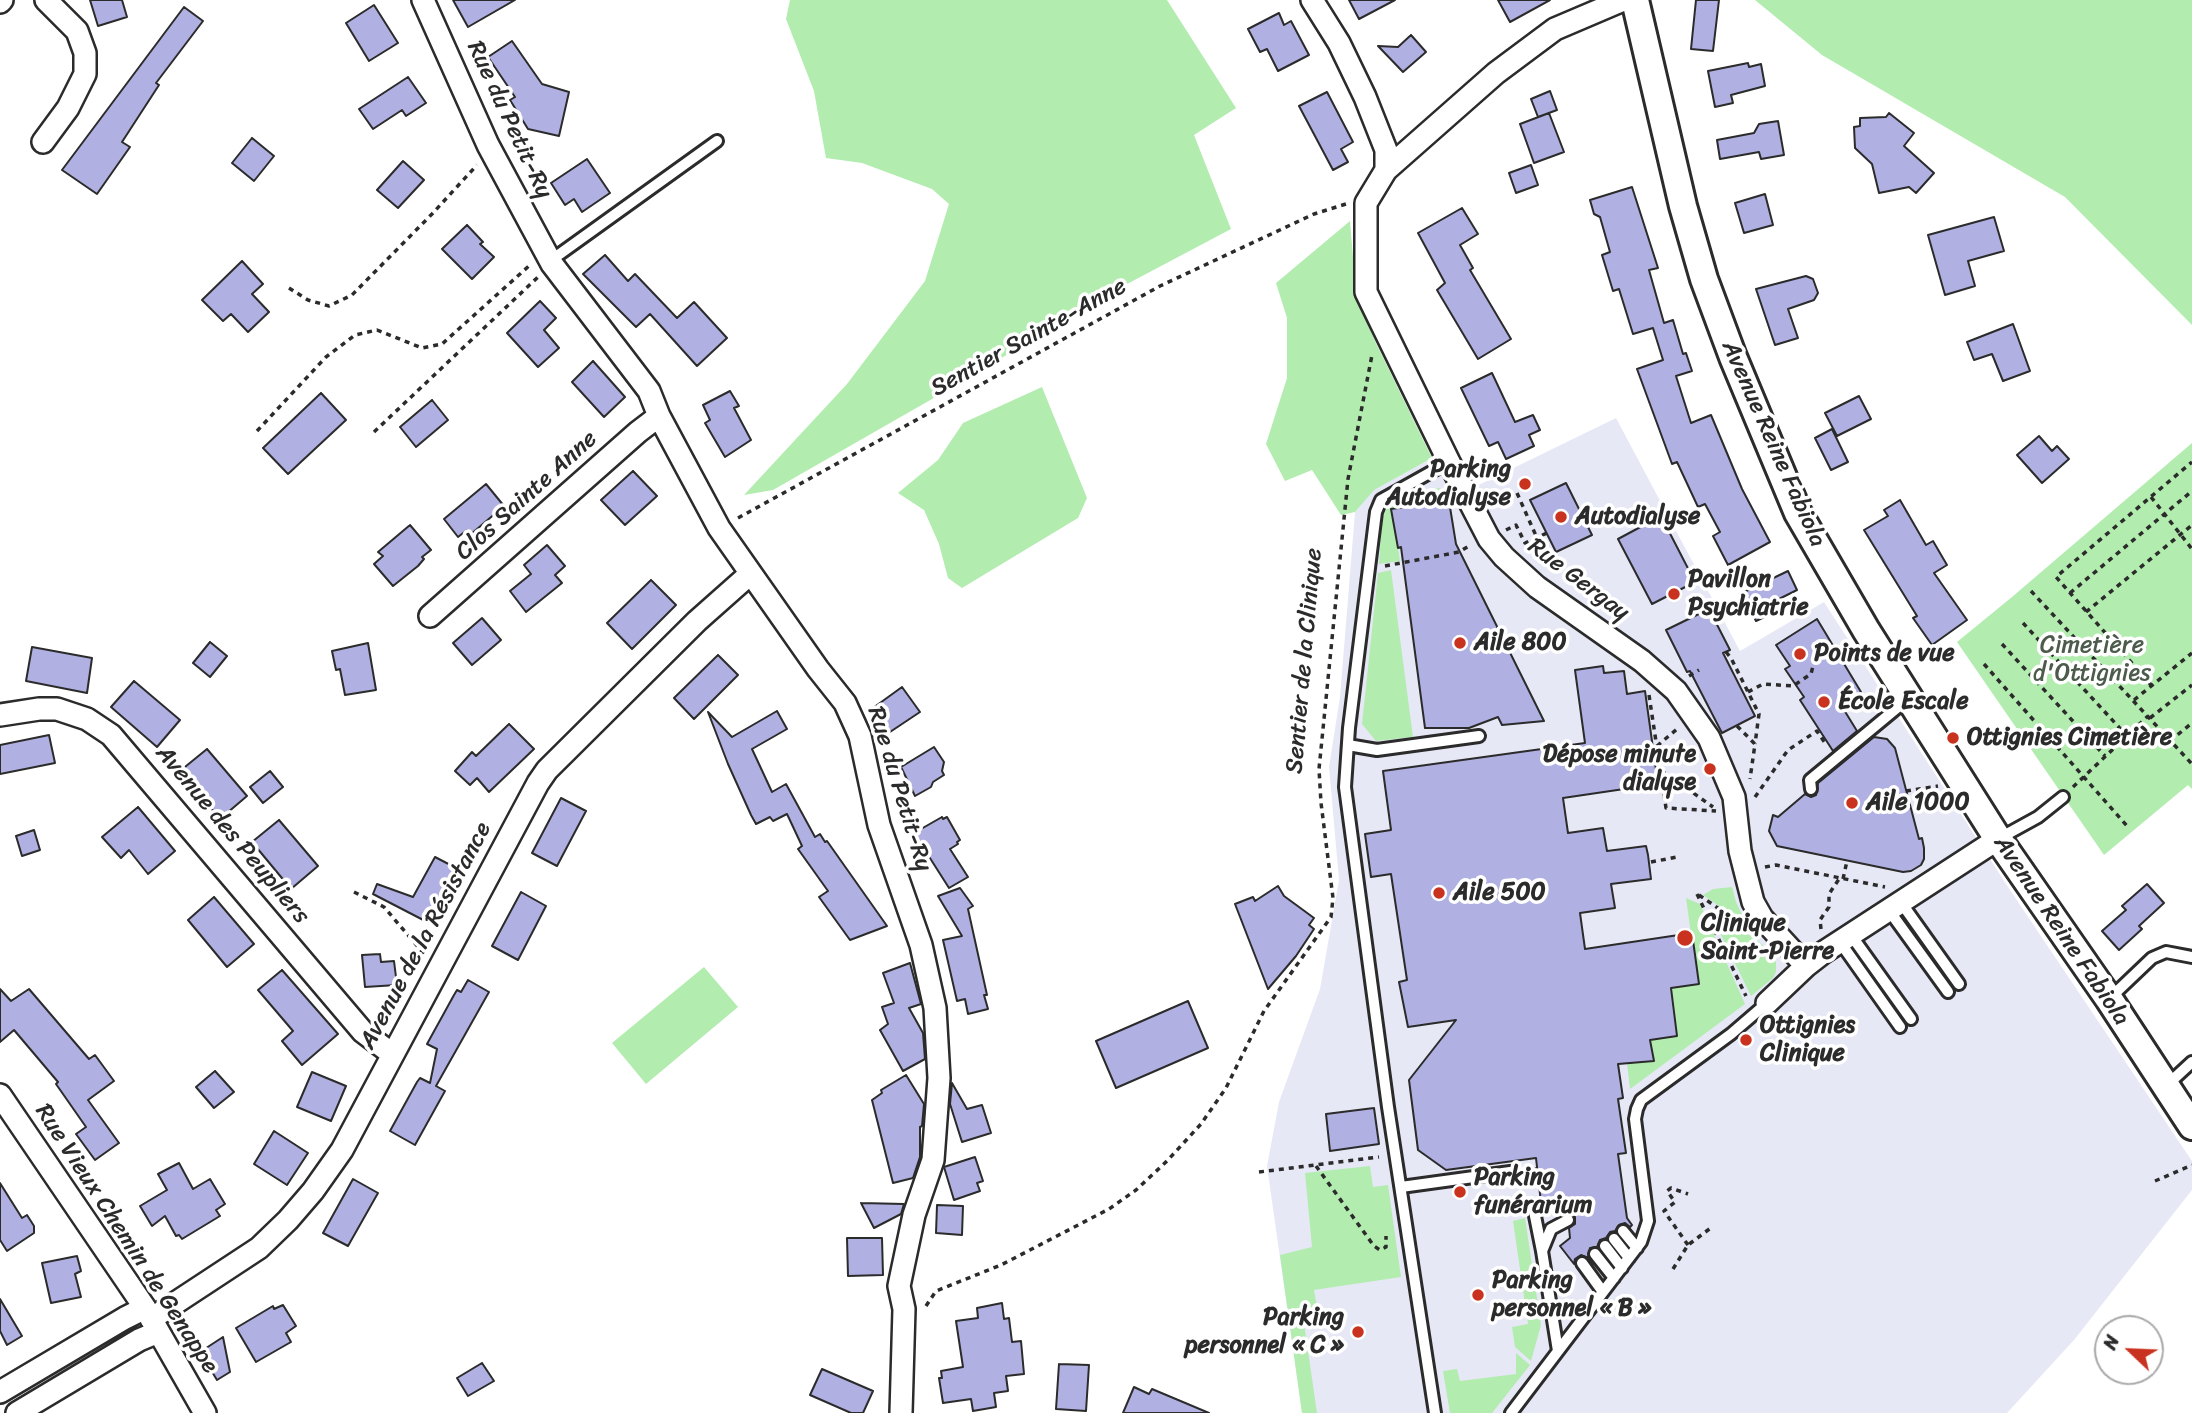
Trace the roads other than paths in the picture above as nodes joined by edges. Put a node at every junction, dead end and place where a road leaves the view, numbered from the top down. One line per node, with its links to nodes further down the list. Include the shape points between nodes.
1 (46, 0): 7 (street, via 77,31 85,53 85,74)
2 (423, 0): 9 (street, Rue du Petit-Ry, via 488,145)
3 (1312, 0): 8 (street, via 1365,97 1386,150)
4 (1623, 0): 8 (street, via 1555,29 1496,73)
5 (1636, 0): 14 (street, Avenue Reine Fabiola, via 1683,206 1733,357 1798,513)
6 (717, 141): 9 (lane)
7 (43, 142)
8 (1386, 170): 11 (street, Rue Gergay, via 1366,203 1366,292)
9 (551, 262): 10 (street, Rue du Petit-Ry, via 649,391)
10 (659, 416): 12 (street, Rue du Petit-Ry, via 719,528); 13 (street, Clos Sainte Anne)
11 (1449, 462): 17 (lane, via 1381,500 1376,512); 24 (street, Rue Gergay, via 1489,539 1504,557 1676,691 1709,738 1734,797 1740,851 1753,902)
12 (751, 574): 31 (street, Avenue de la Résistance, via 547,770); 52 (street, Rue du Petit-Ry, via 845,703 860,736 879,825 921,945 935,1008 939,1078 933,1160 914,1215 900,1286 904,1309)
13 (430, 616)
14 (1910, 697): 18 (lane, via 1810,780); 20 (street, Avenue Reine Fabiola)
15 (0, 715): 31 (street, Avenue des Peupliers, via 57,709 87,719 111,735 363,1031)
16 (1479, 736): 17 (lane, via 1377,750)
17 (1348, 745): 37 (lane, via 1345,787)
18 (1811, 789)
19 (2063, 797): 20 (lane)
20 (1998, 839): 21 (street); 27 (street, Avenue Reine Fabiola)
21 (1893, 899): 22 (street); 25 (lane); 26 (lane)
22 (1838, 937): 24 (street); 29 (lane); 30 (lane)
23 (2192, 957): 27 (lane, via 2166,952 2152,958)
24 (1806, 966): 28 (street)
25 (1959, 984)
26 (1948, 992)
27 (2109, 999): 33 (street, Avenue Reine Fabiola)
28 (1758, 1002): 41 (lane, via 1731,1034 1641,1100 1635,1119 1648,1221)
29 (1911, 1019)
30 (1900, 1027)
31 (392, 1054): 47 (street, Avenue de la Résistance, via 327,1174 288,1220 241,1262)
32 (2192, 1062): 33 (lane)
33 (2166, 1087): 35 (street, Avenue Reine Fabiola)
34 (0, 1096): 47 (street, Rue Vieux Chemin de Genappe)
35 (2192, 1126)
36 (1510, 1171): 37 (lane)
37 (1401, 1187): 53 (lane)
38 (1533, 1206): 40 (lane)
39 (1568, 1220): 40 (lane, via 1551,1229)
40 (1542, 1251): 48 (lane)
41 (1633, 1253): 44 (lane); 44 (lane, via 1614,1239)
42 (1595, 1254): 45 (lane)
43 (1582, 1263): 46 (lane)
44 (1622, 1268): 45 (lane)
45 (1614, 1278): 46 (lane)
46 (1603, 1292): 48 (lane)
47 (151, 1320): 49 (street, Avenue de la Résistance, via 125,1318); 50 (street, Avenue de la Résistance, via 139,1340); 51 (street, Rue Vieux Chemin de Genappe)
48 (1558, 1352): 54 (lane)
49 (3, 1391): 50 (street)
50 (18, 1413)
51 (205, 1413)
52 (901, 1413)
53 (1435, 1413)
54 (1511, 1413)

